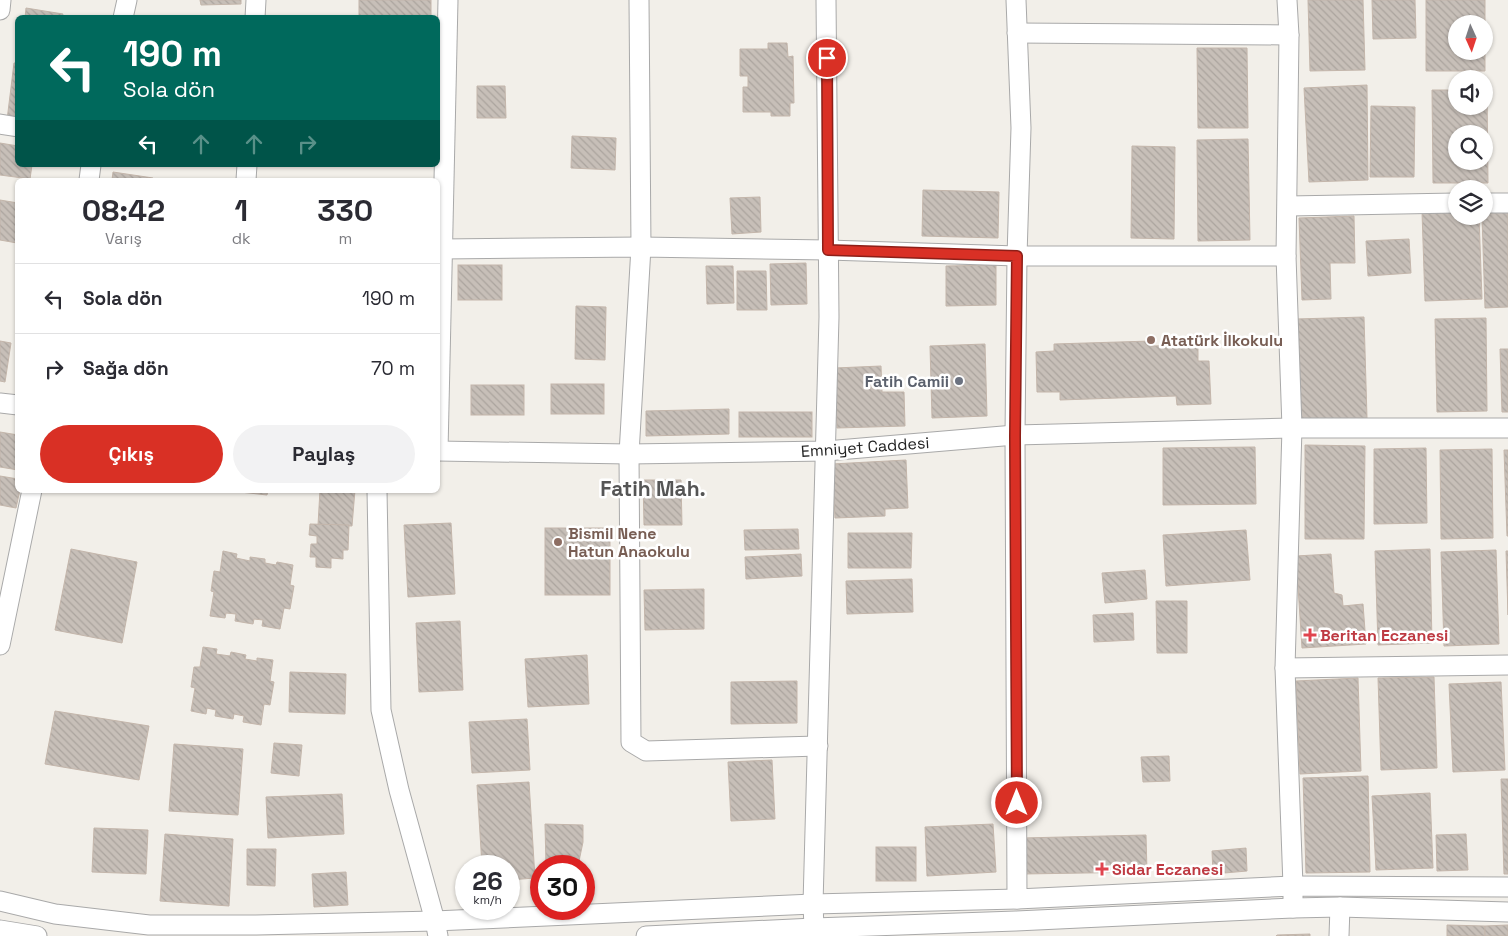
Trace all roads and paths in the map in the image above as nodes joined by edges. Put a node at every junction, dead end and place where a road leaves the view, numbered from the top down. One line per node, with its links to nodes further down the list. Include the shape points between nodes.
1 (1, 0): 9 (street)
2 (127, 0): 10 (street)
3 (256, 0): 11 (street)
4 (448, 0): 20 (street)
5 (639, 0): 21 (street)
6 (826, 0): 22 (street)
7 (1016, 0): 12 (street)
8 (1287, 0): 13 (street)
9 (0, 10)
10 (124, 15)
11 (255, 15)
12 (1017, 33): 13 (street); 23 (street, via 1021,128)
13 (1289, 35): 19 (street)
14 (0, 124): 15 (street)
15 (15, 126)
16 (1448, 203): 19 (street)
17 (1493, 203): 18 (street)
18 (1508, 203)
19 (1288, 206): 24 (street)
20 (441, 241): 21 (street); 25 (street)
21 (641, 247): 22 (street); 33 (street)
22 (828, 250): 23 (street); 32 (street)
23 (1017, 256): 24 (street); 30 (street)
24 (1286, 256): 28 (street)
25 (440, 311)
26 (0, 403): 27 (street)
27 (15, 405)
28 (1292, 428): 29 (street, Emniyet Caddesi); 30 (street, Emniyet Caddesi); 38 (street)
29 (1508, 428)
30 (1015, 436): 32 (street, Emniyet Caddesi); 42 (street)
31 (440, 451): 33 (street, Emniyet Caddesi)
32 (826, 451): 33 (street, Emniyet Caddesi); 39 (street)
33 (629, 454): 39 (street, via 631,742 646,751)
34 (31, 493): 36 (street)
35 (377, 493): 48 (street, via 381,710 398,790)
36 (0, 644)
37 (1508, 664): 38 (street)
38 (1285, 668): 40 (street)
39 (818, 746): 44 (street)
40 (1293, 886): 41 (street); 42 (street); 46 (street)
41 (1508, 887)
42 (1017, 900): 44 (street)
43 (0, 901): 48 (street, via 56,914 149,925)
44 (813, 904): 48 (street); 49 (street)
45 (1340, 907): 46 (street); 47 (street); 53 (street)
46 (1292, 908): 49 (street)
47 (1508, 912)
48 (436, 928)
49 (814, 928): 52 (street)
50 (0, 930): 51 (street)
51 (38, 936)
52 (646, 936)
53 (1339, 936)

